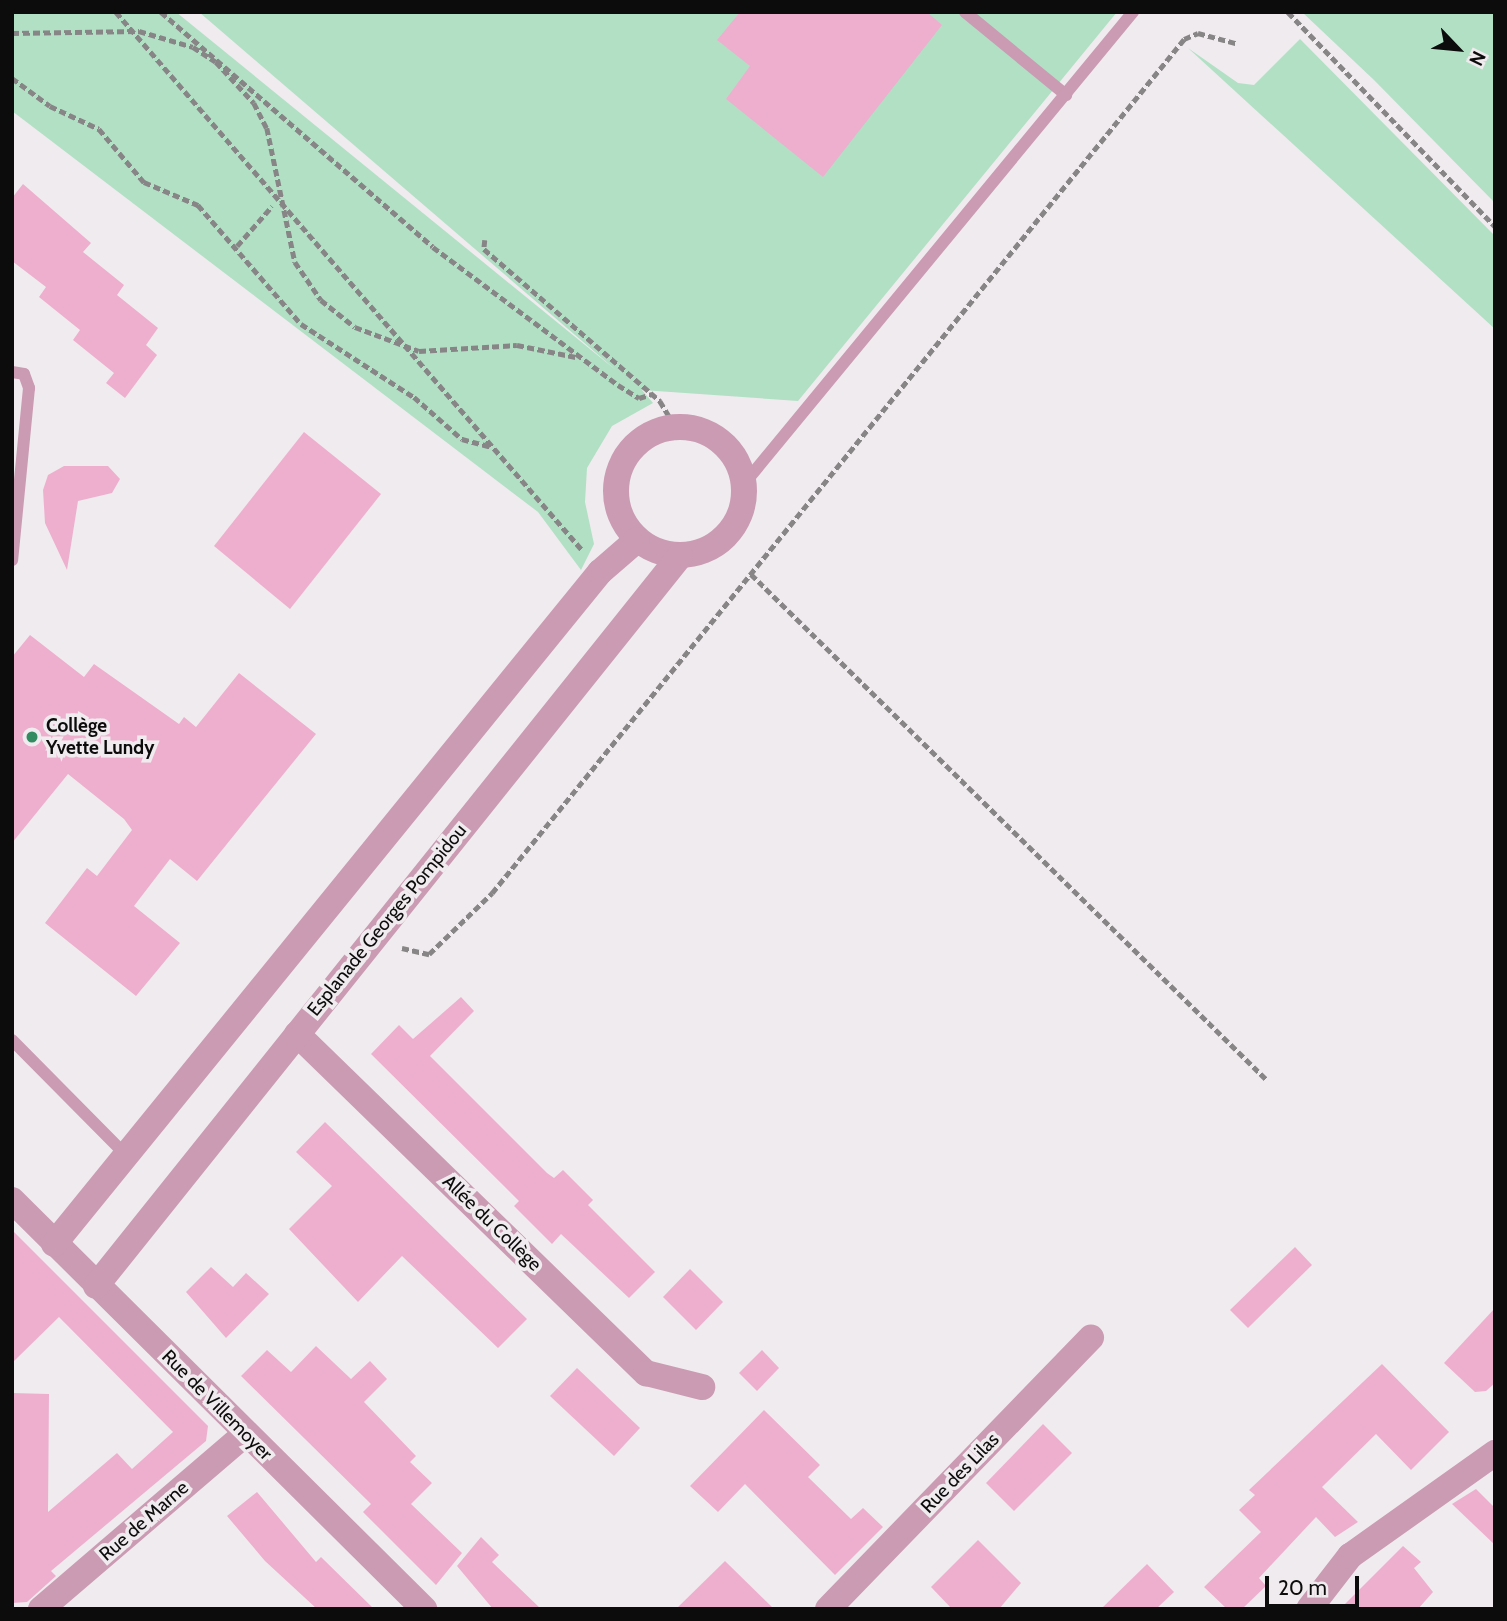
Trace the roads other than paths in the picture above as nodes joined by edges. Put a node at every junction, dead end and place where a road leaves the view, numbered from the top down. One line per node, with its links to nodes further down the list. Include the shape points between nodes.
1 (965, 12): 3 (lane)
2 (1133, 12): 3 (lane)
3 (1066, 95): 5 (lane)
4 (12, 372): 8 (lane, via 24,374 29,388)
5 (744, 484): 6 (street, via 737,461 722,441 700,429 675,426 652,432 632,447 619,470 615,495 621,519); 7 (street, via 741,511 728,534 706,550)
6 (637, 540): 7 (street); 11 (street, via 600,572)
7 (680, 556): 9 (street, Esplanade Georges Pompidou)
8 (12, 560)
9 (297, 1034): 14 (street, Esplanade Georges Pompidou); 16 (street, Allée du Collège, via 646,1373)
10 (12, 1040): 11 (lane)
11 (126, 1155): 13 (street)
12 (12, 1200): 13 (street, Rue de Villemoyer)
13 (54, 1244): 14 (street, Rue de Villemoyer)
14 (96, 1286): 17 (street, Rue de Villemoyer)
15 (1091, 1338): 21 (street, Rue des Lilas)
16 (702, 1388)
17 (246, 1433): 19 (street, Rue de Marne); 20 (street, Rue de Villemoyer)
18 (1495, 1453): 22 (street, via 1350,1556)
19 (41, 1609)
20 (424, 1609)
21 (828, 1609)
22 (1308, 1609)

